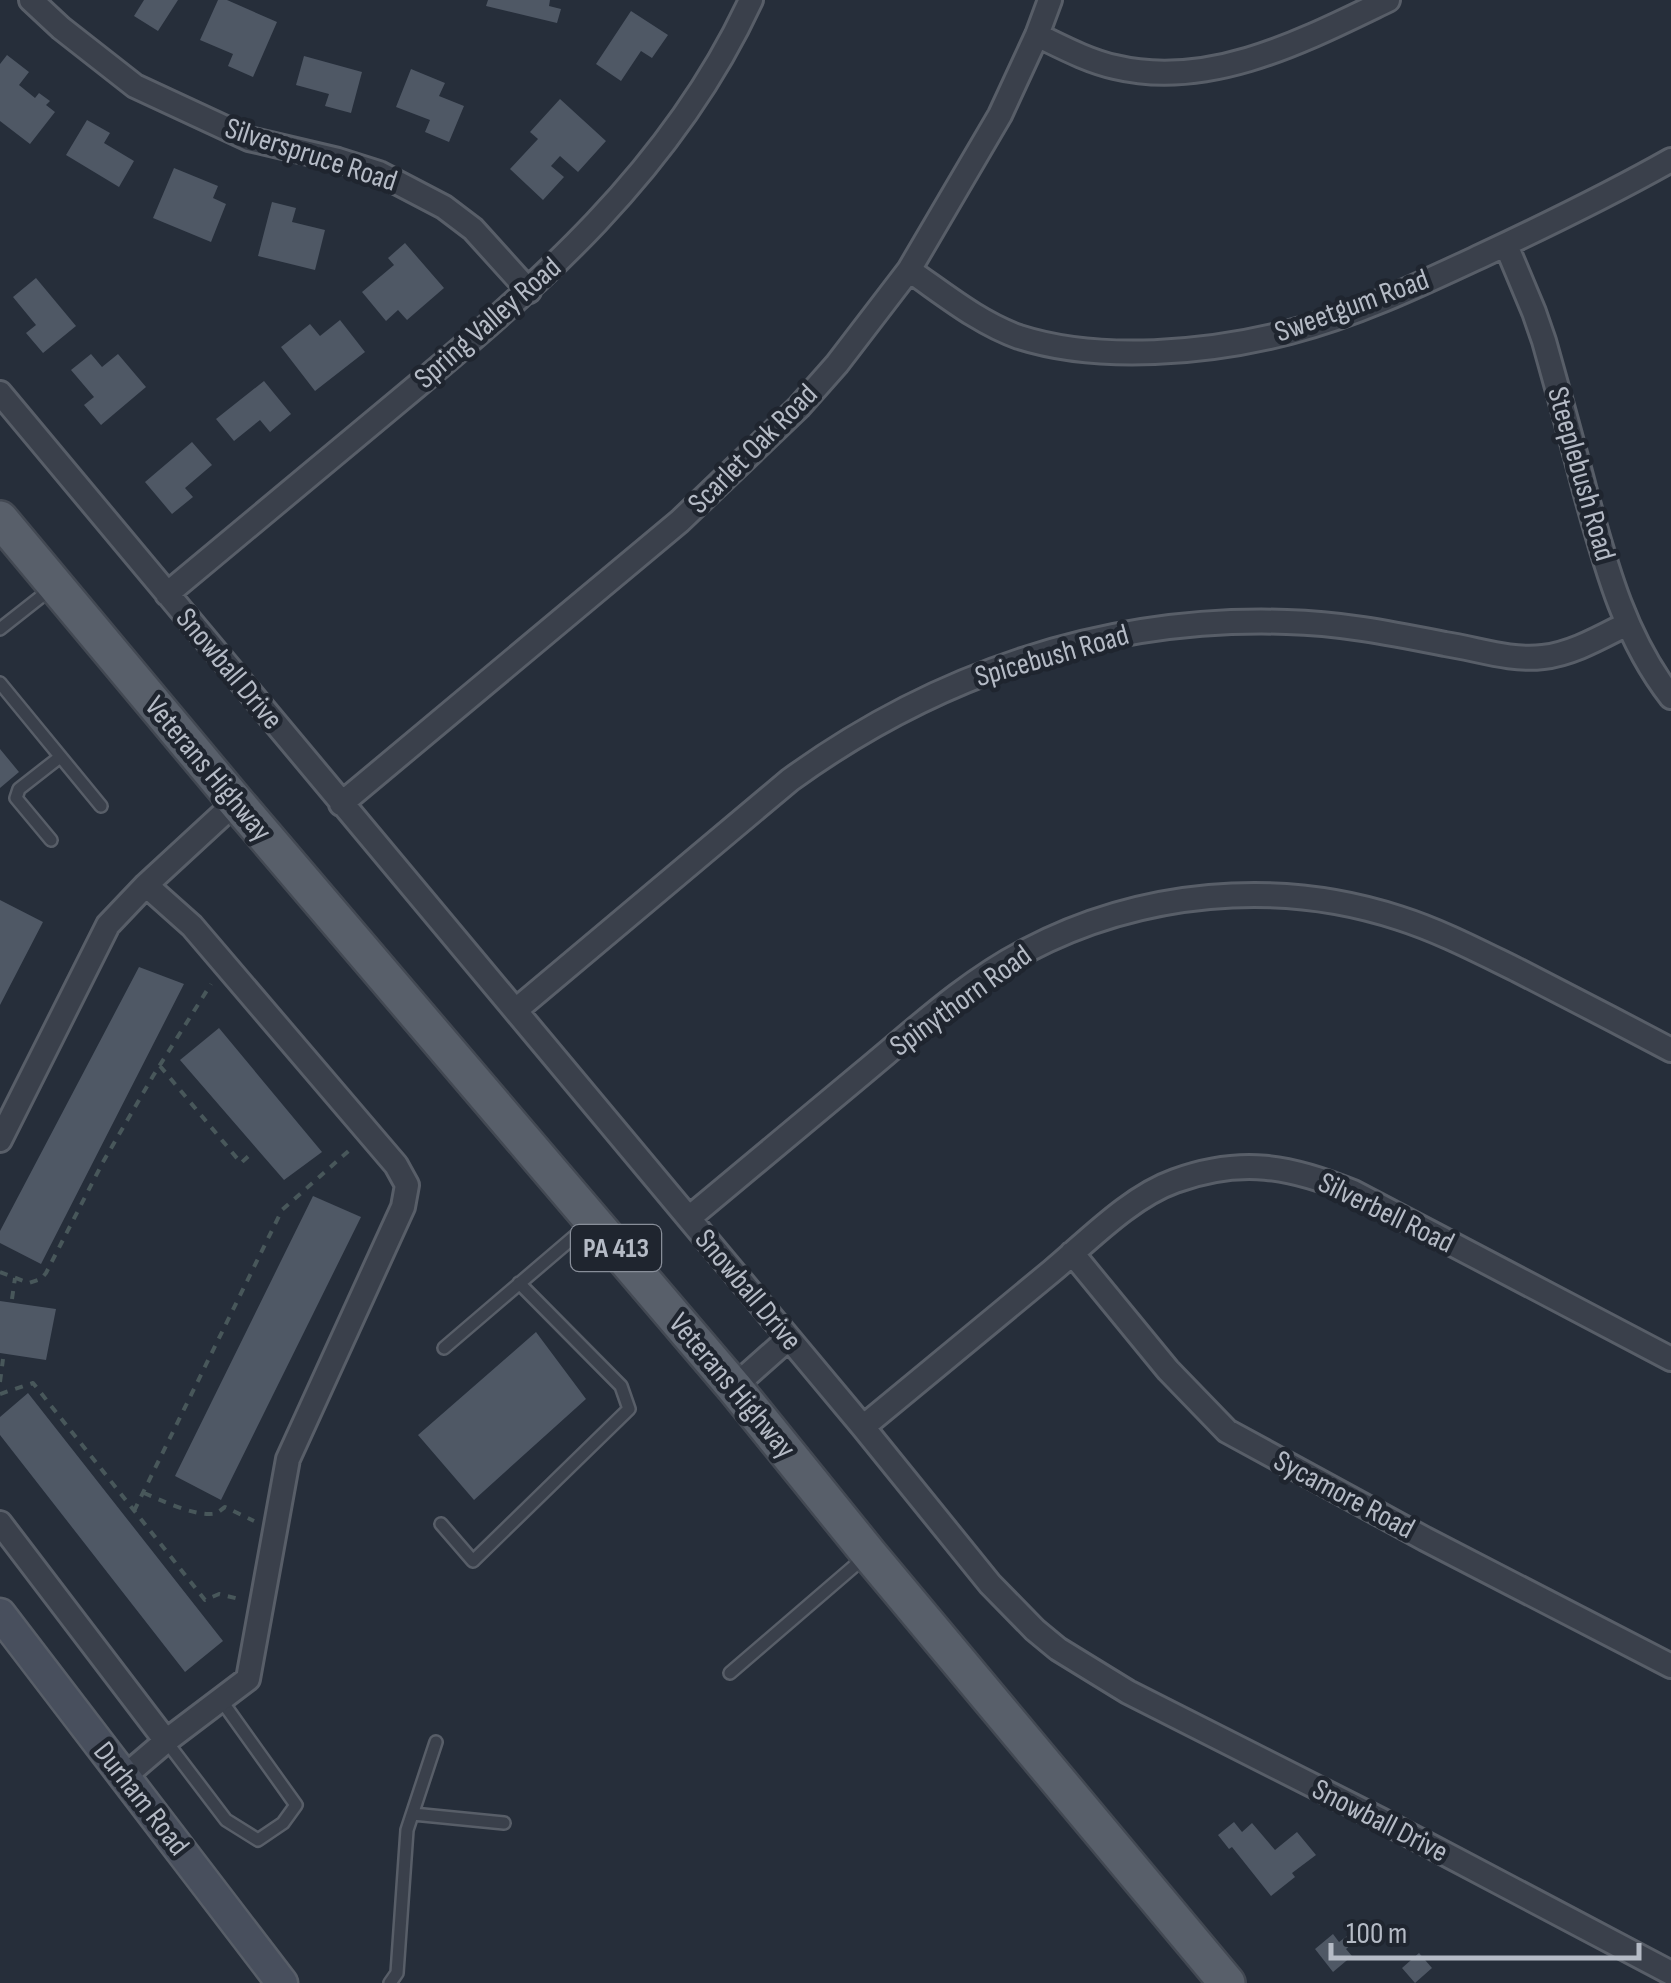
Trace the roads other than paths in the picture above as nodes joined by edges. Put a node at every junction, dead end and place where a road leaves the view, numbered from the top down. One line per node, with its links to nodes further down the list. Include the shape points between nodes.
1 (31, 0): 9 (street, Silverspruce Road, via 135,86 248,139 379,173 444,206)
2 (751, 0): 9 (street, Spring Valley Road, via 726,51 642,173)
3 (1050, 0): 5 (street, Scarlet Oak Road)
4 (1388, 0): 5 (street, via 1253,58 1183,72 1115,67)
5 (1036, 35): 8 (street, Scarlet Oak Road, via 1000,115)
6 (1671, 160): 7 (street, Sweetgum Road)
7 (1506, 245): 8 (street, Sweetgum Road, via 1290,332 1140,352 1091,352 1018,336); 14 (street, Steeplebush Road, via 1544,341)
8 (909, 270): 20 (street, Scarlet Oak Road, via 799,407 710,495)
9 (529, 291): 13 (street, Spring Valley Road)
10 (0, 394): 13 (street, Snowball Drive)
11 (0, 519): 12 (main road, Veterans Highway / PA 413)
12 (55, 585): 15 (lane); 19 (main road, Veterans Highway / PA 413)
13 (168, 594): 20 (street, Snowball Drive)
14 (1627, 624): 17 (street, Steeplebush Road); 24 (street, Spicebush Road, via 1546,658 1288,622 1144,630 1012,662 911,705 817,761)
15 (0, 628)
16 (0, 683): 18 (lane)
17 (1671, 697)
18 (60, 757): 21 (lane); 22 (lane, via 16,795)
19 (236, 802): 23 (street); 28 (main road, Veterans Highway / PA 413)
20 (341, 804): 24 (street, Snowball Drive)
21 (102, 806)
22 (52, 840)
23 (146, 885): 26 (street, via 108,925); 42 (street, via 192,926 369,1132 406,1186 403,1206 288,1460 248,1679)
24 (516, 1010): 27 (street, Snowball Drive)
25 (1671, 1050): 27 (street, Spinythorn Road, via 1400,918 1266,894 1157,904 1066,932 996,968)
26 (2, 1134)
27 (688, 1218): 31 (street, Snowball Drive)
28 (592, 1220): 30 (lane); 34 (main road, Veterans Highway / PA 413)
29 (1072, 1253): 33 (street, Silverbell Road, via 1173,1181 1216,1170 1290,1170 1353,1192); 35 (street, Silverbell Road); 40 (street, Sycamore Road, via 1227,1431)
30 (519, 1283): 32 (lane); 37 (lane, via 622,1386 629,1409 473,1561)
31 (788, 1339): 34 (street); 35 (street, Snowball Drive)
32 (444, 1348)
33 (1671, 1359)
34 (734, 1386): 38 (main road, Veterans Highway / PA 413)
35 (863, 1427): 48 (street, Snowball Drive, via 990,1584 1058,1648 1128,1692)
36 (0, 1523): 43 (street)
37 (441, 1524)
38 (869, 1554): 41 (lane); 51 (main road, Veterans Highway / PA 413)
39 (0, 1614): 45 (main road, Durham Road)
40 (1671, 1666)
41 (730, 1674)
42 (220, 1700): 43 (street); 43 (lane, via 296,1804 283,1823 258,1840 226,1820)
43 (166, 1741): 45 (street)
44 (436, 1742): 46 (lane)
45 (124, 1776): 49 (main road, Durham Road)
46 (413, 1814): 47 (lane); 50 (lane, via 397,1973)
47 (504, 1823)
48 (1671, 1973)
49 (282, 1983)
50 (390, 1983)
51 (1227, 1983)

